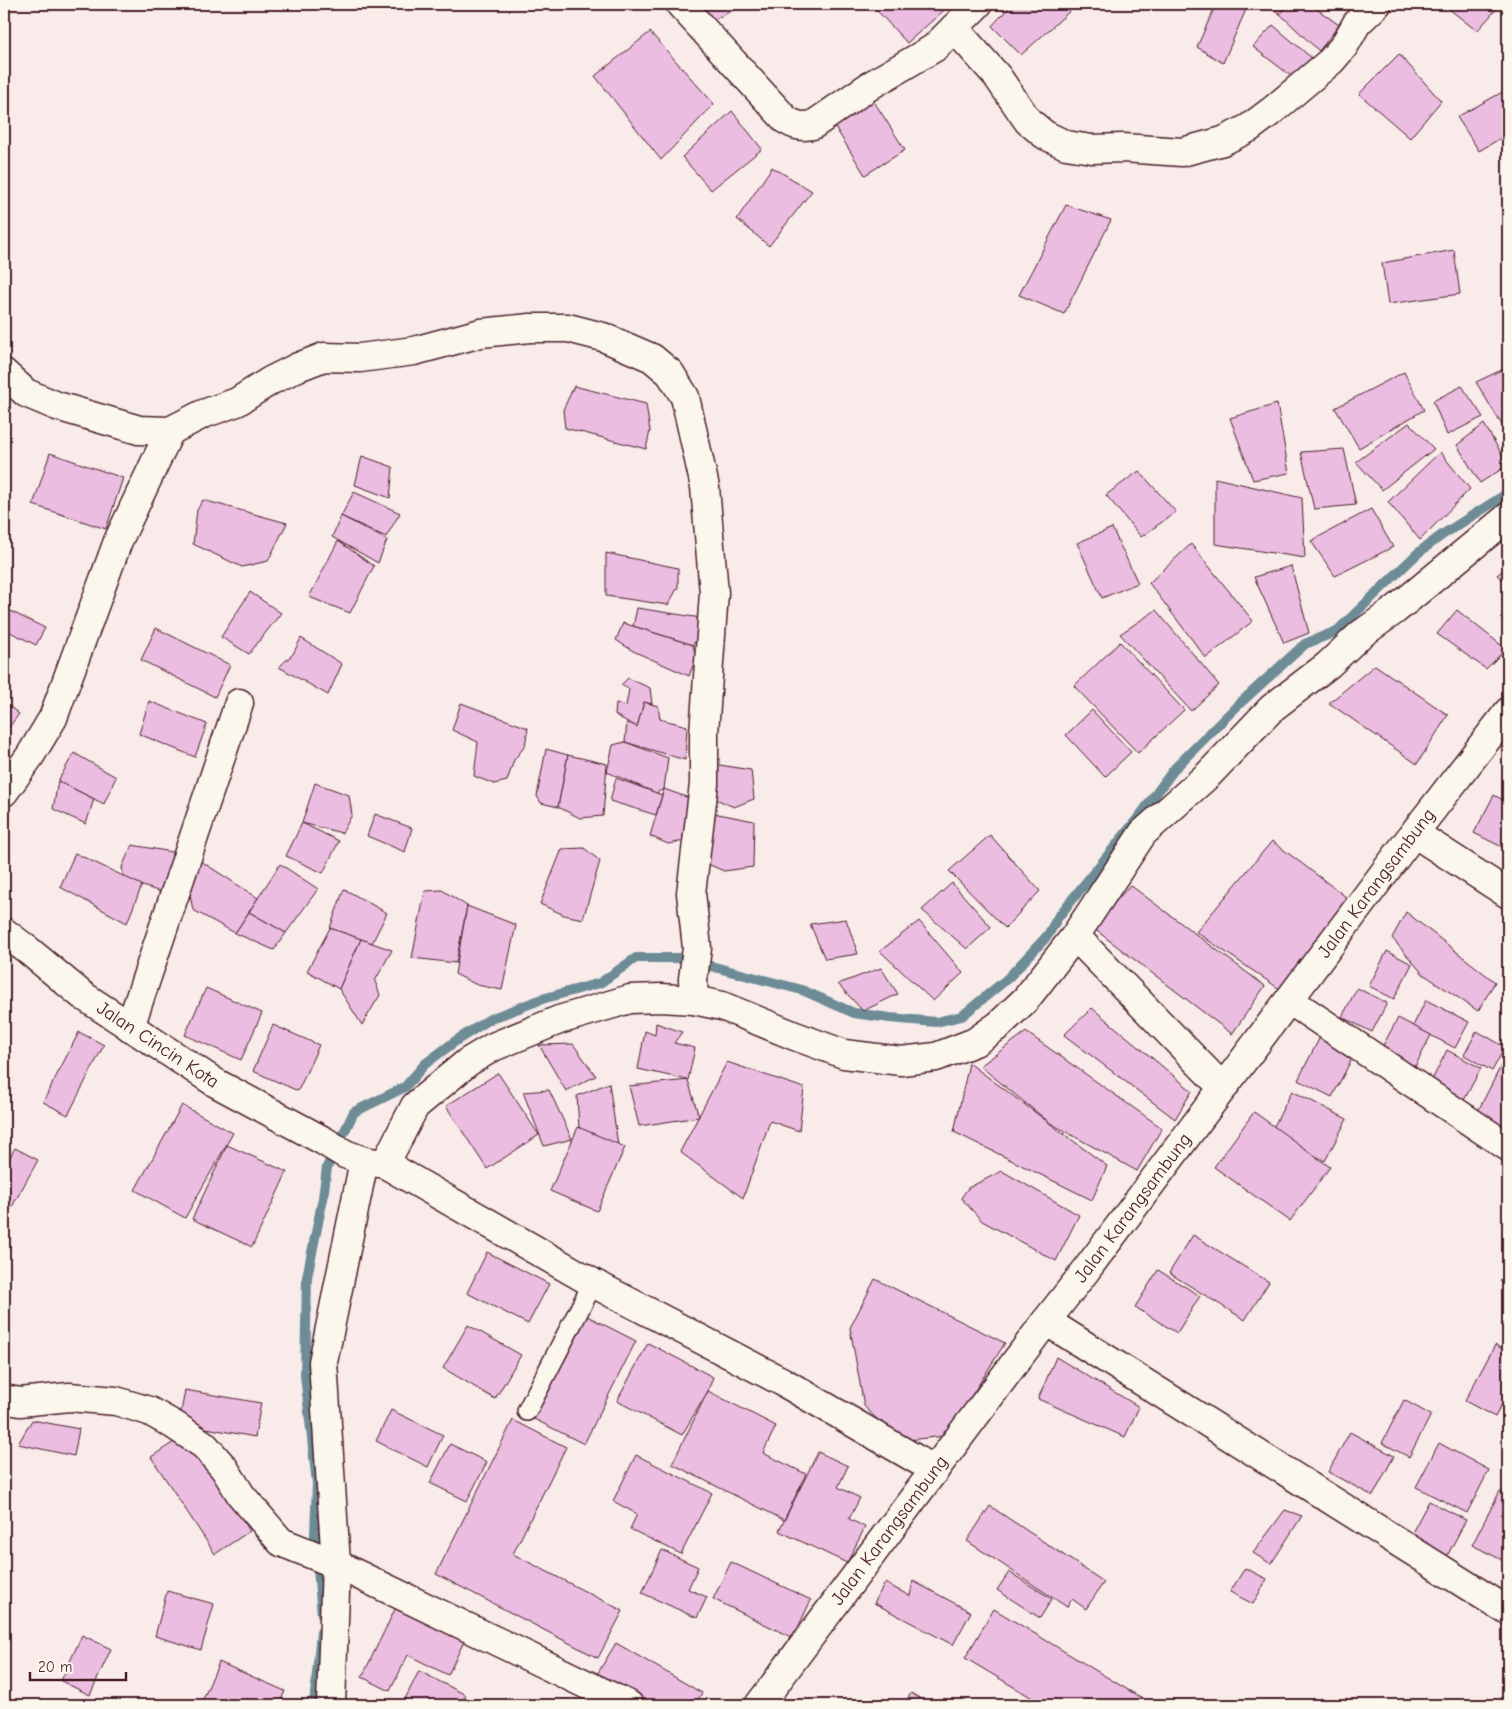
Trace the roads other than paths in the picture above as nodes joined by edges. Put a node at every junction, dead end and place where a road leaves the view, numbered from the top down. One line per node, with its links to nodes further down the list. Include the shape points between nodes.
1 (680, 4): 4 (street, via 786,120 803,126 813,125 871,85 934,48)
2 (978, 4): 4 (street)
3 (1377, 4): 4 (street, via 1357,23 1331,61 1273,110 1249,128 1223,141 1182,152 1092,149 1066,145 1045,135 1028,121 997,76)
4 (954, 28)
5 (4, 373): 6 (street, via 26,393 57,406 139,430)
6 (170, 430): 10 (street, via 115,549 53,718); 15 (street, via 237,402 270,381 324,358 360,358 414,350 481,333 568,328 603,337 652,358 670,373 684,397 705,487 714,593 704,733 704,784 691,894 697,948)
7 (1508, 517): 14 (street, via 1272,708 1208,775 1144,833)
8 (239, 703): 17 (street)
9 (1508, 712): 11 (street, Jalan Karangsambung)
10 (4, 792)
11 (1414, 834): 12 (street); 16 (street, Jalan Karangsambung)
12 (1508, 894)
13 (4, 932): 17 (street, Jalan Cincin Kota, via 82,995)
14 (1076, 936): 15 (street, via 1026,999 999,1025 975,1042 936,1057 901,1061 844,1054 722,1006); 18 (street)
15 (693, 990): 20 (street, via 661,998 630,999 559,1020 493,1047 468,1062)
16 (1290, 1000): 18 (street, Jalan Karangsambung); 19 (street)
17 (130, 1027): 20 (street, Jalan Cincin Kota, via 216,1083)
18 (1222, 1088): 22 (street, Jalan Karangsambung)
19 (1508, 1147)
20 (355, 1155): 21 (street, Jalan Cincin Kota); 26 (street, via 323,1362)
21 (593, 1282): 24 (lane); 25 (street, Jalan Cincin Kota, via 783,1382)
22 (1046, 1321): 25 (street, Jalan Karangsambung); 27 (street)
23 (4, 1399): 26 (street, via 20,1402 69,1397 116,1401 148,1411 204,1445 281,1542)
24 (526, 1411)
25 (935, 1470): 30 (street, Jalan Karangsambung)
26 (332, 1562): 28 (street); 29 (street)
27 (1508, 1611)
28 (331, 1705)
29 (629, 1705)
30 (760, 1705)

